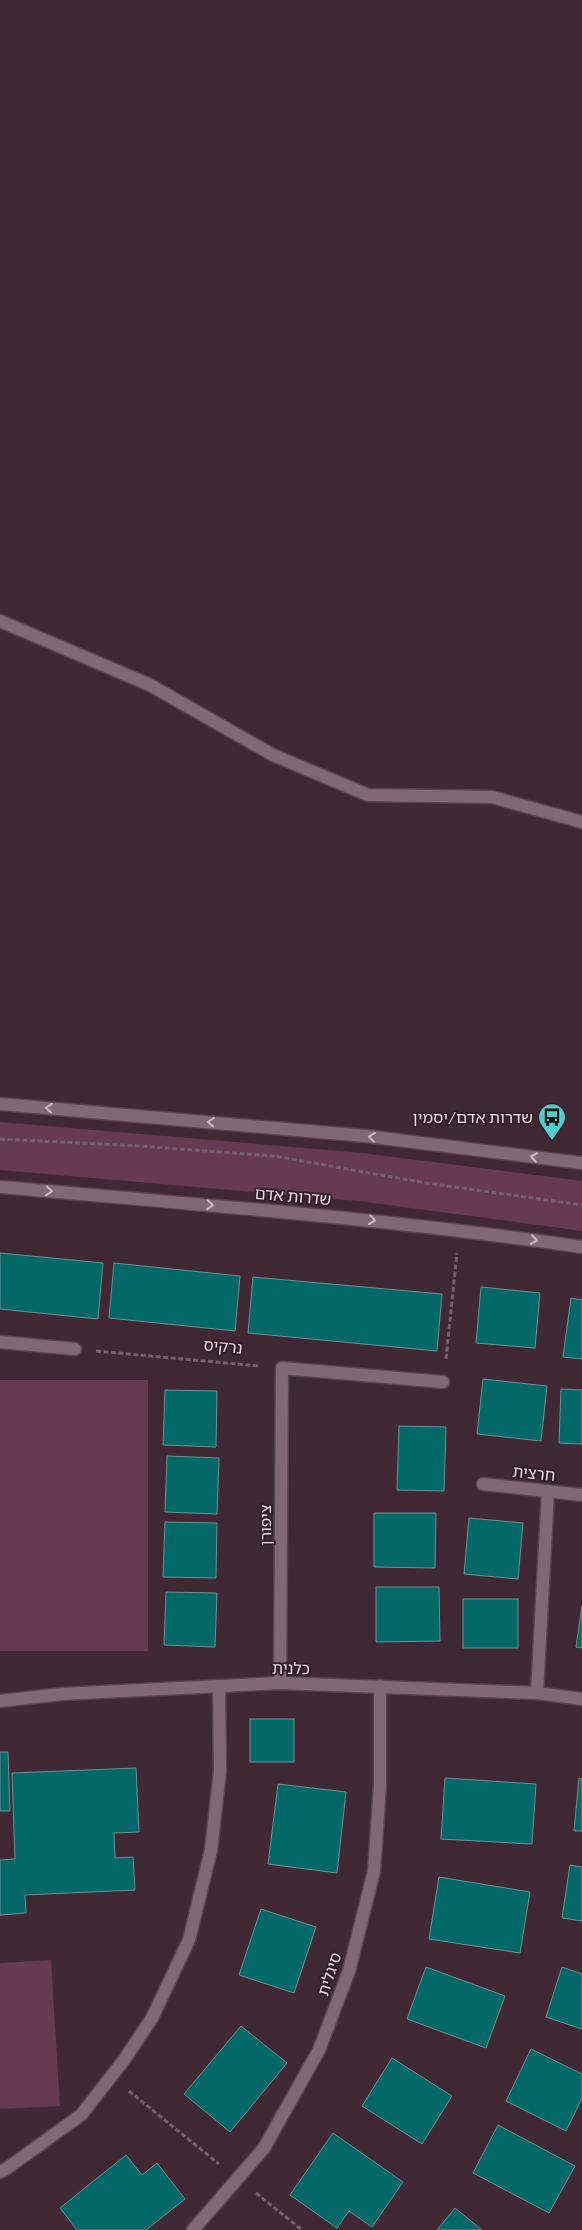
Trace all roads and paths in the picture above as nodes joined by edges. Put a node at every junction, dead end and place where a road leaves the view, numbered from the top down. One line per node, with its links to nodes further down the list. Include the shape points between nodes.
1 (0, 621): 2 (street, via 150,685 273,755 368,795 492,797)
2 (582, 822)
3 (0, 1104): 5 (street, one-way to 3, via 365,1136)
4 (0, 1139): 7 (path, via 274,1156 426,1183)
5 (582, 1164)
6 (0, 1187): 8 (street, שדרות אדם, one-way to 8)
7 (582, 1205)
8 (459, 1230): 9 (street, שדרות אדם, one-way to 9); 13 (path)
9 (582, 1247)
10 (0, 1342): 11 (street)
11 (75, 1349): 12 (path, נרקיס)
12 (282, 1368): 13 (street); 17 (street, ציפורן)
13 (443, 1382)
14 (483, 1484): 15 (street, חרצית)
15 (548, 1491): 16 (street, חרצית); 20 (street)
16 (582, 1495)
17 (280, 1683): 18 (street, כלנית); 19 (street, כלנית)
18 (219, 1686): 22 (street, כלנית, via 62,1694); 23 (street, via 219,1781 211,1850 190,1940 152,2018)
19 (380, 1686): 20 (street, כלנית); 25 (street, סיגלית, via 380,1785 374,1872 349,1972 319,2050 264,2148)
20 (537, 1693): 21 (street, כלנית)
21 (582, 1699)
22 (0, 1701)
23 (110, 2077): 24 (street, via 81,2114); 25 (path)
24 (0, 2172)
25 (238, 2178): 26 (street, סיגלית); 27 (path)
26 (193, 2230)
27 (302, 2230)

